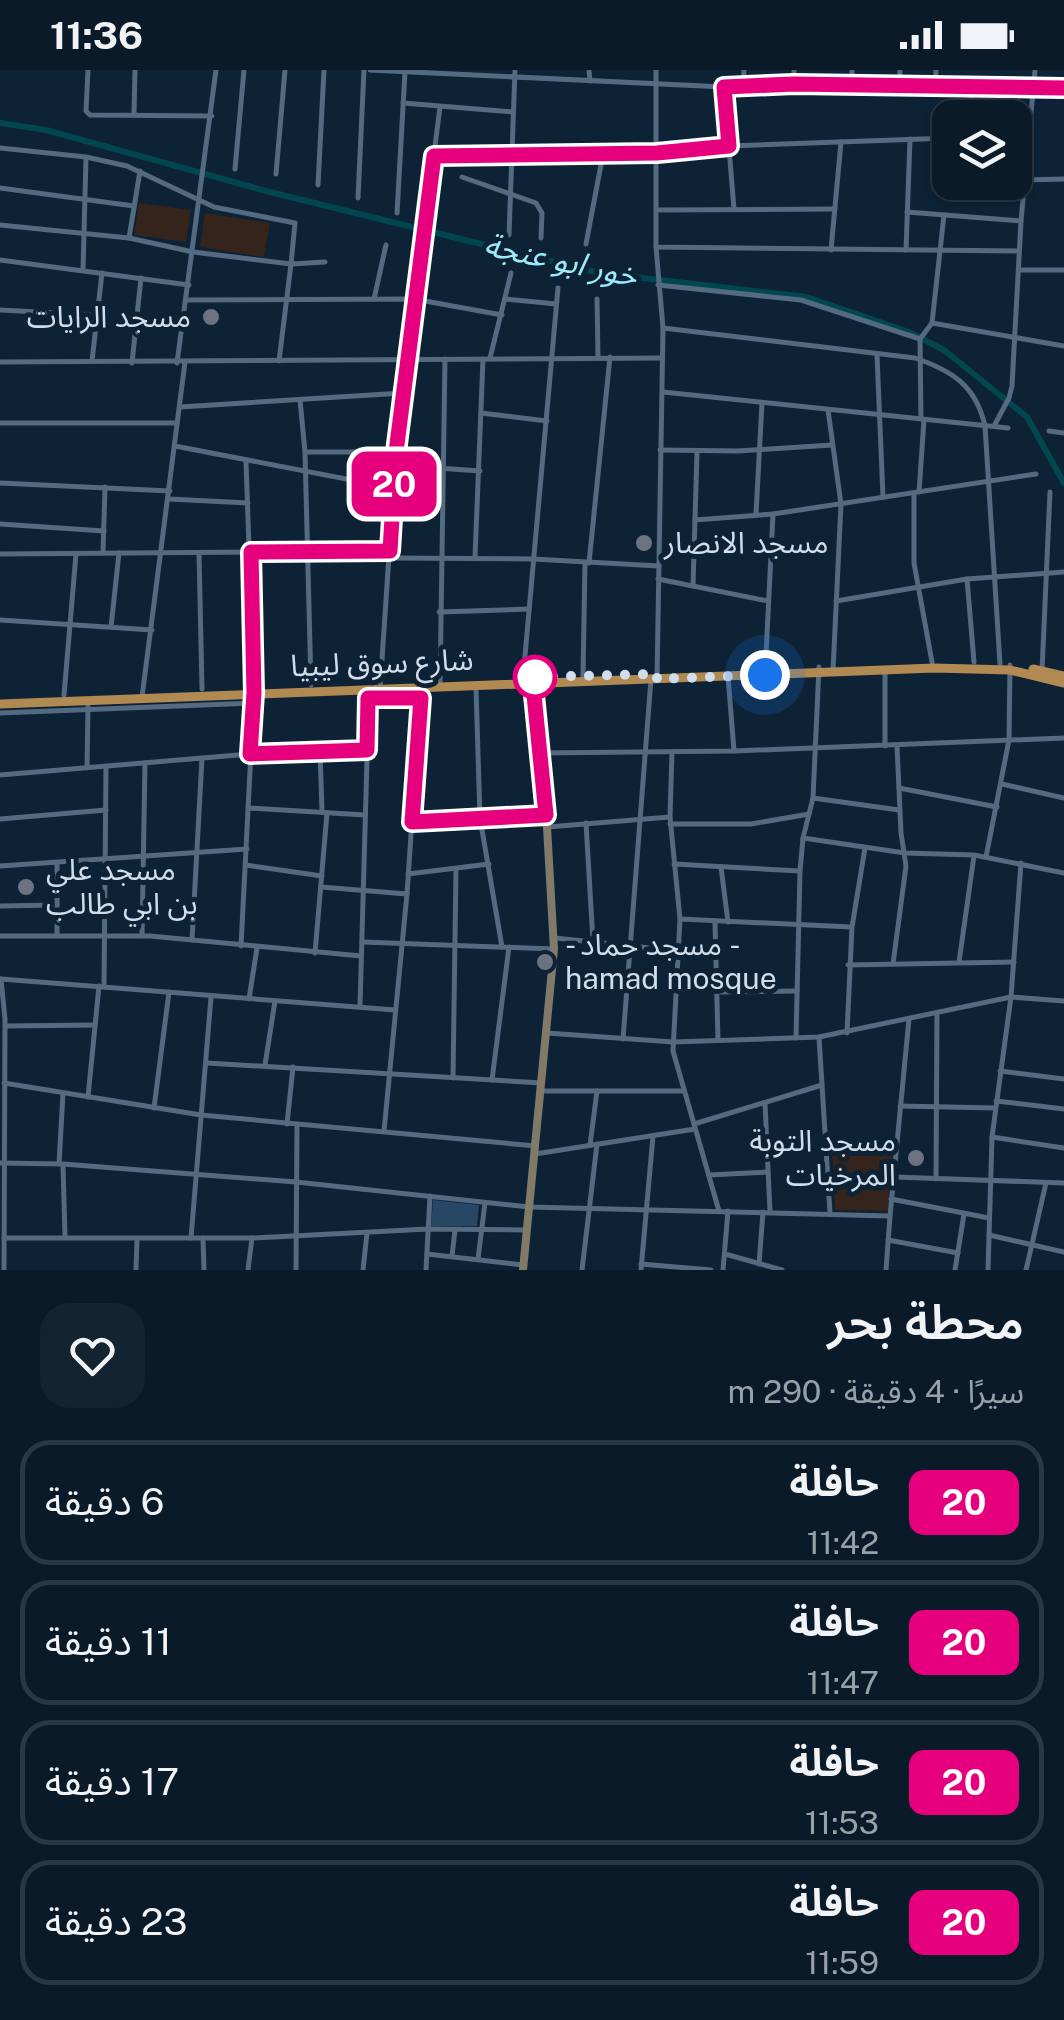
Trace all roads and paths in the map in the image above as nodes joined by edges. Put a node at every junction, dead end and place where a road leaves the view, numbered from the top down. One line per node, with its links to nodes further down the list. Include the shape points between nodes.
1 (88, 70): 35 (street, via 87,114)
2 (135, 70): 35 (street)
3 (216, 70): 36 (street)
4 (244, 70): 47 (street)
5 (284, 70): 49 (street)
6 (324, 70): 53 (street)
7 (367, 70): 17 (street); 56 (street)
8 (590, 70): 19 (street)
9 (656, 70): 20 (street)
10 (744, 70): 22 (street)
11 (794, 70): 21 (street)
12 (852, 70): 23 (street)
13 (900, 70): 24 (street)
14 (936, 70): 25 (street)
15 (1035, 70): 28 (street)
16 (420, 71): 17 (street); 18 (street)
17 (405, 72): 32 (street)
18 (514, 74): 19 (street); 34 (street)
19 (590, 81): 20 (street)
20 (655, 84): 27 (street); 42 (street)
21 (794, 84): 22 (street); 23 (street)
22 (743, 86): 27 (street)
23 (852, 86): 24 (street)
24 (899, 86): 25 (street)
25 (935, 86): 26 (street)
26 (971, 86): 28 (street); 30 (street)
27 (724, 87): 40 (street)
28 (1033, 88): 29 (street); 31 (street)
29 (1064, 88)
30 (971, 100)
31 (1032, 100)
32 (402, 103): 33 (street); 65 (street)
33 (440, 107): 34 (street); 45 (street)
34 (514, 112): 43 (street)
35 (134, 114): 36 (street)
36 (212, 116): 58 (street)
37 (932, 138): 38 (street)
38 (910, 139): 39 (street); 64 (street)
39 (841, 142): 40 (street); 62 (street)
40 (729, 146): 42 (street); 61 (street)
41 (0, 148): 46 (street)
42 (657, 153): 44 (street); 63 (street)
43 (513, 154): 44 (street); 45 (street); 55 (street)
44 (603, 154): 73 (street)
45 (434, 156): 93 (street)
46 (86, 158): 48 (street); 57 (street)
47 (235, 168)
48 (140, 171): 58 (street); 60 (street)
49 (276, 174)
50 (462, 177): 55 (street)
51 (1032, 180): 52 (street)
52 (1064, 180)
53 (318, 185)
54 (0, 188): 57 (street)
55 (511, 193): 70 (street); 72 (street, via 540,206)
56 (358, 198)
57 (86, 200): 60 (street); 69 (street)
58 (199, 200): 80 (street); 83 (street, via 295,223)
59 (1023, 200): 67 (street)
60 (134, 206): 71 (street)
61 (734, 209): 62 (street); 63 (street)
62 (836, 209): 76 (street)
63 (658, 210): 75 (street)
64 (908, 212): 66 (street); 77 (street)
65 (397, 213)
66 (944, 216): 67 (street); 78 (street)
67 (1021, 221): 79 (street)
68 (0, 225): 69 (street)
69 (85, 234): 71 (street); 84 (street)
70 (508, 235)
71 (129, 238): 80 (street)
72 (541, 238)
73 (586, 244)
74 (386, 245): 95 (street)
75 (656, 247): 76 (street); 91 (street)
76 (831, 250): 77 (street)
77 (906, 250): 78 (street)
78 (943, 250): 79 (street); 103 (street)
79 (1020, 250): 85 (street)
80 (194, 252): 83 (street); 90 (street)
81 (0, 260): 84 (street)
82 (325, 262): 83 (street)
83 (291, 264): 98 (street)
84 (83, 270): 87 (street)
85 (1019, 270): 86 (street); 105 (street)
86 (1064, 270)
87 (102, 273): 89 (street); 101 (street)
88 (512, 273): 96 (street)
89 (141, 278): 90 (street); 121 (street)
90 (188, 285): 97 (street)
91 (658, 285): 104 (street); 106 (street, via 801,300)
92 (558, 288): 99 (street)
93 (414, 298): 95 (street); 102 (street); 112 (street)
94 (597, 298): 110 (street)
95 (374, 299): 98 (street)
96 (506, 299): 99 (street); 102 (street)
97 (187, 300): 98 (street); 120 (street)
98 (286, 301): 117 (street)
99 (556, 304): 109 (street)
100 (0, 310): 101 (street)
101 (98, 315): 119 (street)
102 (502, 315): 113 (street)
103 (932, 323): 105 (street); 106 (street)
104 (663, 328): 108 (street); 114 (street)
105 (1015, 337): 107 (street); 135 (street, via 1010,396)
106 (920, 339): 116 (street)
107 (1064, 346)
108 (877, 354): 116 (street); 129 (street)
109 (550, 357): 110 (street); 113 (street); 130 (street)
110 (598, 357): 111 (street)
111 (610, 357): 114 (street); 180 (street)
112 (408, 358): 115 (street); 117 (street); 123 (street)
113 (487, 358): 115 (street); 128 (street)
114 (662, 358): 122 (street)
115 (445, 359): 148 (street)
116 (922, 360): 131 (street); 134 (street, via 971,389)
117 (279, 361): 120 (street)
118 (0, 362): 119 (street)
119 (92, 362): 121 (street)
120 (181, 362): 121 (street); 126 (street)
121 (132, 363)
122 (662, 392): 125 (street); 141 (street)
123 (404, 394): 124 (street); 144 (street)
124 (300, 400): 126 (street); 143 (street)
125 (762, 403): 127 (street); 142 (street)
126 (180, 406): 133 (street)
127 (828, 410): 129 (street); 139 (street)
128 (481, 413): 130 (street); 149 (street)
129 (878, 414): 131 (street); 159 (street)
130 (547, 420): 179 (street)
131 (923, 420): 134 (street); 157 (street)
132 (0, 423): 133 (street)
133 (177, 423): 140 (street)
134 (986, 426): 135 (street); 152 (street)
135 (994, 426): 136 (street)
136 (1008, 428)
137 (1049, 431): 138 (street)
138 (1064, 433)
139 (832, 445): 142 (street); 162 (street)
140 (175, 446): 146 (street); 156 (street)
141 (660, 450): 145 (street); 181 (street)
142 (759, 450): 145 (street); 164 (street)
143 (305, 452): 144 (street); 150 (street)
144 (396, 452): 147 (street)
145 (697, 452): 165 (street)
146 (246, 462): 150 (street); 161 (street)
147 (395, 465): 148 (street); 155 (street)
148 (443, 468): 149 (street); 178 (street)
149 (480, 471): 177 (street)
150 (305, 472): 155 (street); 169 (street)
151 (1036, 474): 152 (street)
152 (989, 480): 157 (street); 184 (street)
153 (0, 483): 154 (street)
154 (105, 487): 156 (street); 167 (street)
155 (393, 488): 176 (street)
156 (170, 490): 160 (street)
157 (917, 492): 159 (street); 188 (street)
158 (1050, 492): 182 (street)
159 (883, 497): 162 (street)
160 (169, 499): 161 (street); 172 (street)
161 (248, 503): 168 (street)
162 (840, 504): 163 (street); 189 (street)
163 (773, 514): 164 (street); 190 (street)
164 (756, 516): 165 (street)
165 (695, 520): 187 (street)
166 (0, 524): 167 (street)
167 (104, 532): 170 (street)
168 (251, 552): 169 (street); 173 (street); 218 (street)
169 (307, 552): 176 (street); 212 (street)
170 (103, 553): 171 (street); 175 (street)
171 (119, 553): 172 (street); 195 (street)
172 (162, 553): 173 (street); 196 (street)
173 (199, 553): 214 (street)
174 (0, 554): 175 (street)
175 (76, 554): 194 (street)
176 (390, 554): 178 (street); 215 (street)
177 (476, 557): 178 (street); 179 (street)
178 (440, 558): 192 (street)
179 (533, 559): 180 (street); 191 (street)
180 (587, 563): 181 (street); 205 (street)
181 (659, 566): 185 (street)
182 (1048, 572): 183 (street); 184 (street); 203 (street)
183 (1064, 572)
184 (996, 576): 186 (street); 199 (street)
185 (658, 579): 187 (street); 207 (street)
186 (967, 579): 188 (street); 198 (street)
187 (693, 586): 190 (street)
188 (917, 586): 189 (street); 197 (street)
189 (836, 600): 201 (street)
190 (768, 601): 204 (street)
191 (529, 609): 192 (street); 208 (street)
192 (440, 612): 211 (street)
193 (0, 620): 194 (street)
194 (70, 624): 195 (street); 219 (street)
195 (111, 627): 196 (street)
196 (152, 630): 217 (street)
197 (932, 662): 198 (main road, شارع سوق ليبيا); 201 (main road, شارع سوق ليبيا)
198 (974, 662): 199 (main road, شارع سوق ليبيا)
199 (1007, 666): 202 (main road, شارع سوق ليبيا); 203 (main road, شارع سوق ليبيا); 209 (main road, شارع سوق ليبيا); 224 (street)
200 (818, 670): 201 (main road, شارع سوق ليبيا); 204 (main road, شارع سوق ليبيا); 227 (street)
201 (833, 670): 202 (main road, شارع سوق ليبيا)
202 (885, 670): 225 (street)
203 (1042, 671): 209 (main road, شارع سوق ليبيا)
204 (765, 672): 206 (main road, شارع سوق ليبيا); 207 (main road, شارع سوق ليبيا)
205 (583, 676): 207 (main road, شارع سوق ليبيا); 210 (main road, شارع سوق ليبيا)
206 (728, 676): 207 (main road, شارع سوق ليبيا); 230 (street)
207 (655, 677): 210 (main road, شارع سوق ليبيا); 231 (street)
208 (523, 678): 210 (main road, شارع سوق ليبيا); 211 (main road, شارع سوق ليبيا)
209 (1064, 679)
210 (535, 680): 213 (main road, شارع سوق ليبيا); 233 (street)
211 (440, 684): 213 (main road, شارع سوق ليبيا); 215 (main road, شارع سوق ليبيا); 216 (main road, شارع سوق ليبيا)
212 (311, 685): 215 (main road, شارع سوق ليبيا); 218 (main road, شارع سوق ليبيا)
213 (476, 685): 252 (street)
214 (202, 689): 217 (main road, شارع سوق ليبيا); 218 (main road, شارع سوق ليبيا)
215 (375, 690): 216 (main road, شارع سوق ليبيا); 218 (main road, شارع سوق ليبيا); 229 (street)
216 (421, 692): 256 (street)
217 (142, 694): 218 (main road, شارع سوق ليبيا); 219 (main road, شارع سوق ليبيا); 221 (main road, شارع سوق ليبيا)
218 (254, 694): 221 (street); 234 (street)
219 (64, 695): 220 (main road, شارع سوق ليبيا)
220 (0, 702): 221 (main road, شارع سوق ليبيا)
221 (88, 704): 222 (street); 238 (street)
222 (0, 713)
223 (1064, 738): 224 (street)
224 (1009, 740): 226 (street); 240 (street)
225 (885, 746): 226 (street); 227 (street)
226 (896, 746): 241 (street)
227 (816, 748): 230 (street); 242 (street)
228 (320, 750): 229 (street); 234 (street); 248 (street)
229 (367, 750): 250 (street)
230 (734, 751): 232 (street)
231 (644, 752): 232 (street); 233 (street); 253 (street)
232 (672, 752): 255 (street)
233 (540, 753): 251 (street)
234 (250, 754): 235 (street); 244 (street)
235 (202, 758): 236 (street); 262 (street)
236 (145, 762): 237 (street); 265 (street)
237 (106, 766): 238 (street); 246 (street)
238 (87, 768): 239 (street)
239 (0, 775)
240 (1002, 784): 243 (street); 245 (street)
241 (899, 788): 245 (street); 247 (street)
242 (813, 798): 247 (street); 249 (street)
243 (1064, 798)
244 (248, 808): 248 (street); 260 (street)
245 (997, 808): 266 (street)
246 (106, 810): 254 (street); 267 (street)
247 (899, 810): 263 (street)
248 (324, 813): 250 (street); 279 (street)
249 (809, 814): 255 (street, via 751,824); 259 (street)
250 (364, 815): 281 (street)
251 (546, 815): 252 (street); 258 (street)
252 (480, 818): 256 (street); 270 (street)
253 (640, 818): 255 (street); 257 (street); 301 (street)
254 (0, 820)
255 (670, 820): 271 (street)
256 (412, 822): 278 (street)
257 (586, 823): 258 (street); 297 (street)
258 (547, 828): 294 (street)
259 (803, 838): 261 (street); 276 (street)
260 (247, 848): 262 (street); 272 (street)
261 (865, 848): 263 (street); 289 (street)
262 (200, 853): 265 (street); 295 (street)
263 (905, 853): 264 (street); 310 (street)
264 (974, 855): 266 (street); 308 (street)
265 (144, 857): 267 (street); 293 (street)
266 (986, 857): 268 (street)
267 (105, 861): 269 (street); 291 (street)
268 (1020, 863): 277 (street); 309 (street)
269 (57, 864): 273 (street); 283 (street)
270 (489, 864): 275 (street); 302 (street)
271 (674, 864): 274 (street); 285 (street)
272 (246, 865): 279 (street); 300 (street)
273 (0, 866)
274 (721, 867): 276 (street); 287 (street)
275 (456, 869): 278 (street); 299 (street)
276 (800, 871): 288 (street)
277 (1064, 873)
278 (408, 874): 282 (street)
279 (322, 876): 280 (street)
280 (321, 886): 281 (street); 305 (street)
281 (363, 890): 282 (street); 296 (street)
282 (406, 894): 298 (street)
283 (57, 905): 284 (street); 290 (street)
284 (0, 906)
285 (680, 919): 286 (street); 306 (street)
286 (714, 922): 287 (street); 316 (street)
287 (728, 922): 288 (street)
288 (799, 925): 289 (street); 314 (street)
289 (852, 928): 311 (street)
290 (56, 935): 291 (street); 292 (street)
291 (105, 935): 293 (street); 313 (street)
292 (0, 936)
293 (142, 936): 295 (street)
294 (554, 938): 297 (street); 304 (street)
295 (192, 941): 300 (street)
296 (362, 942): 298 (street); 307 (street)
297 (594, 942): 301 (street)
298 (402, 943): 299 (street); 323 (street)
299 (454, 945): 302 (street); 341 (street)
300 (241, 946): 303 (street)
301 (629, 946): 306 (street); 332 (street)
302 (506, 947): 304 (street); 343 (street)
303 (257, 948): 305 (street); 319 (street)
304 (554, 949): 328 (street)
305 (316, 952): 307 (street)
306 (678, 952): 334 (street)
307 (361, 956): 322 (street)
308 (959, 962): 309 (street); 310 (street)
309 (1014, 962): 318 (street)
310 (893, 964): 311 (street)
311 (848, 965): 329 (street)
312 (0, 979): 313 (street); 326 (street)
313 (101, 987): 315 (street); 327 (street)
314 (797, 990): 316 (street); 331 (street)
315 (169, 992): 317 (street); 355 (street)
316 (718, 992): 333 (street)
317 (212, 996): 319 (street); 335 (street)
318 (1011, 997): 320 (street); 324 (street); 339 (street)
319 (249, 999): 321 (street)
320 (1064, 1001)
321 (275, 1002): 322 (street); 336 (street)
322 (360, 1007): 323 (street)
323 (395, 1010): 340 (street)
324 (937, 1013): 325 (street); 354 (street)
325 (908, 1019): 329 (street); 353 (street)
326 (3, 1021): 327 (street); 337 (street)
327 (95, 1025): 350 (street)
328 (547, 1033): 332 (street); 346 (street)
329 (847, 1033): 330 (street)
330 (819, 1037): 331 (street); 345 (street)
331 (796, 1038): 333 (street)
332 (623, 1040): 334 (street)
333 (718, 1040): 334 (street)
334 (672, 1042): 348 (street)
335 (207, 1063): 336 (street); 358 (street)
336 (265, 1065): 338 (street)
337 (2, 1066): 344 (street)
338 (293, 1067): 340 (street); 359 (street)
339 (1000, 1072): 342 (street); 352 (street)
340 (390, 1073): 341 (street); 362 (street)
341 (454, 1078): 343 (street)
342 (1064, 1079)
343 (492, 1080): 346 (street)
344 (4, 1083): 349 (street); 357 (street)
345 (822, 1085): 351 (street); 365 (street)
346 (542, 1087): 347 (street); 369 (street)
347 (597, 1091): 348 (street); 366 (street)
348 (684, 1091): 361 (street)
349 (63, 1093): 350 (street); 371 (street)
350 (88, 1097): 355 (street)
351 (765, 1103): 361 (street); 372 (street)
352 (996, 1104): 354 (street); 356 (street); 364 (street)
353 (900, 1106): 354 (street); 367 (street)
354 (937, 1107): 376 (street)
355 (154, 1108): 358 (street)
356 (1064, 1109)
357 (2, 1114): 370 (street)
358 (201, 1115): 359 (street); 373 (street)
359 (286, 1124): 360 (street)
360 (297, 1124): 362 (street); 377 (street)
361 (695, 1126): 363 (street); 374 (street)
362 (384, 1131): 369 (street)
363 (653, 1136): 366 (street); 386 (street)
364 (992, 1137): 368 (street); 378 (street)
365 (826, 1141): 367 (street); 390 (street)
366 (593, 1145): 369 (street); 385 (street)
367 (896, 1146): 375 (street)
368 (1064, 1148)
369 (536, 1150): 384 (street)
370 (2, 1163): 371 (street); 394 (street)
371 (62, 1164): 373 (street); 402 (street)
372 (768, 1172): 374 (street); 389 (street)
373 (196, 1174): 377 (street); 405 (street)
374 (708, 1174): 388 (street)
375 (894, 1177): 376 (street); 382 (street)
376 (936, 1179): 378 (street)
377 (296, 1182): 381 (street); 401 (street)
378 (990, 1182): 379 (street); 393 (street)
379 (1046, 1183): 380 (street); 409 (street)
380 (1064, 1183)
381 (430, 1196): 383 (street); 395 (street)
382 (891, 1199): 391 (street); 392 (street)
383 (485, 1202): 384 (street); 397 (street)
384 (529, 1206): 385 (street); 398 (street)
385 (588, 1207): 386 (street); 428 (street)
386 (646, 1210): 388 (street); 418 (street)
387 (728, 1211): 388 (street); 389 (street); 413 (street)
388 (719, 1212)
389 (766, 1212): 390 (street); 416 (street)
390 (830, 1213): 392 (street)
391 (964, 1213): 393 (street); 411 (street)
392 (890, 1216): 408 (street)
393 (989, 1218): 400 (street)
394 (2, 1219): 403 (street)
395 (428, 1229): 396 (street); 399 (street); 412 (street)
396 (455, 1229): 397 (street); 414 (street)
397 (482, 1229): 398 (street); 415 (street)
398 (526, 1230): 417 (street)
399 (367, 1232): 401 (street); 426 (street)
400 (988, 1235): 409 (street); 434 (street)
401 (297, 1236): 407 (street); 425 (street)
402 (65, 1237): 403 (street); 404 (street)
403 (4, 1238): 421 (street)
404 (137, 1238): 405 (street); 422 (street)
405 (191, 1238): 406 (street)
406 (203, 1238): 407 (street); 423 (street)
407 (252, 1238): 424 (street)
408 (888, 1240): 411 (street); 432 (street)
409 (1031, 1244): 410 (street); 435 (street)
410 (1064, 1252)
411 (958, 1253): 433 (street)
412 (427, 1254): 414 (street); 427 (street)
413 (725, 1254): 416 (street); 430 (street)
414 (452, 1256): 415 (street)
415 (478, 1259): 417 (street)
416 (759, 1264): 419 (street)
417 (523, 1267)
418 (641, 1267): 420 (street)
419 (768, 1268): 431 (street)
420 (690, 1269): 429 (street)
421 (4, 1270)
422 (136, 1270)
423 (204, 1270)
424 (248, 1270)
425 (296, 1270)
426 (363, 1270)
427 (426, 1270)
428 (582, 1270)
429 (712, 1270)
430 (723, 1270)
431 (782, 1270)
432 (886, 1270)
433 (955, 1270)
434 (988, 1270)
435 (1026, 1270)

